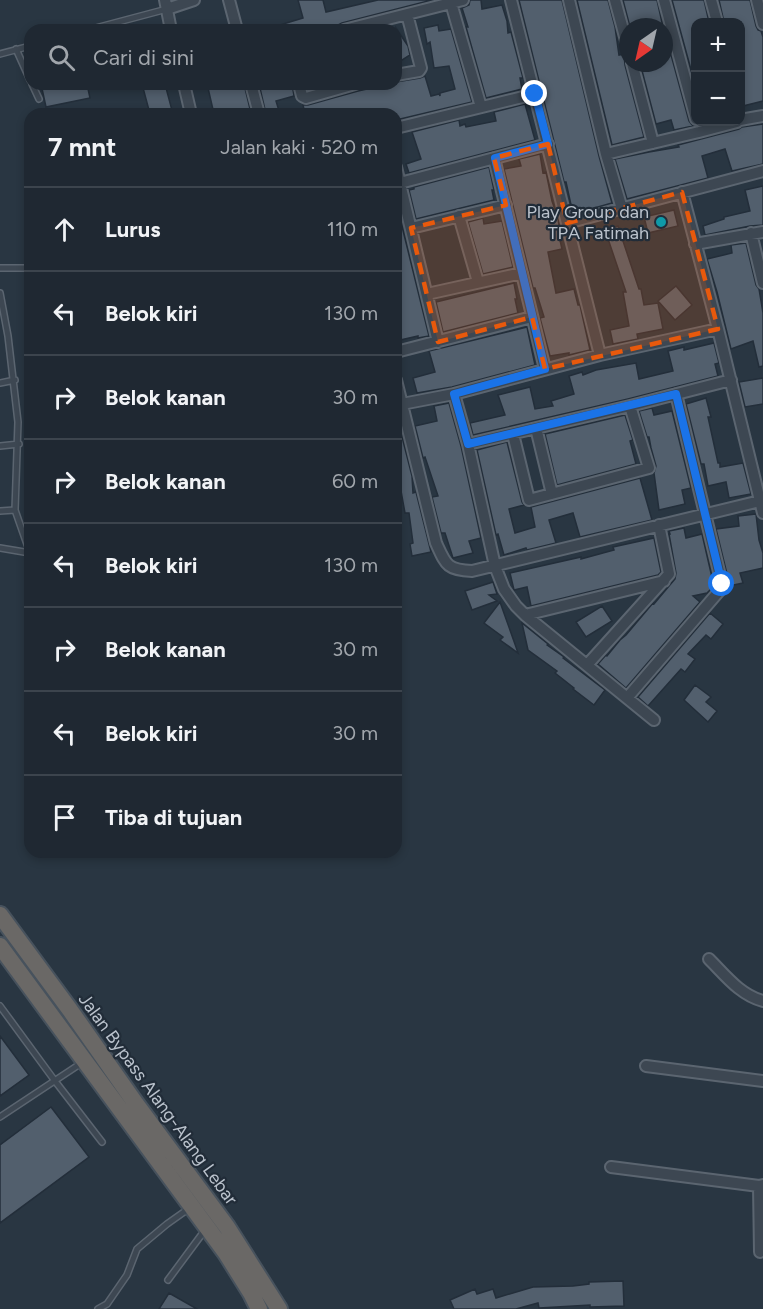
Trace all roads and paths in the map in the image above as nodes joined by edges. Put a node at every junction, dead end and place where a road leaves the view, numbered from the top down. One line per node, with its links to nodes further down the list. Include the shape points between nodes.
1 (194, 0): 11 (street)
2 (229, 0): 17 (street)
3 (463, 0): 10 (street)
4 (511, 0): 31 (street)
5 (569, 0): 43 (street)
6 (615, 0): 13 (street)
7 (664, 0): 33 (street)
8 (711, 0): 14 (street)
9 (757, 0): 19 (street)
10 (451, 3): 12 (street); 34 (street)
11 (166, 4): 15 (lane); 16 (street)
12 (407, 14): 18 (street); 25 (street, via 421,68)
13 (620, 18)
14 (716, 18)
15 (106, 24)
16 (170, 24)
17 (235, 24)
18 (368, 24)
19 (763, 24)
20 (24, 48): 21 (lane)
21 (16, 50): 22 (lane); 23 (lane)
22 (0, 54)
23 (24, 67)
24 (634, 72): 41 (street)
25 (402, 74)
26 (35, 90): 32 (lane)
27 (185, 90): 35 (street)
28 (253, 90): 36 (street)
29 (300, 90): 30 (street, via 306,98)
30 (334, 90)
31 (535, 94): 34 (street); 42 (street)
32 (39, 99)
33 (691, 101)
34 (481, 107): 40 (street)
35 (190, 108)
36 (258, 108)
37 (763, 116): 38 (street)
38 (745, 119)
39 (692, 126): 41 (street)
40 (402, 127)
41 (653, 143): 43 (street)
42 (548, 144): 44 (street); 52 (street)
43 (606, 154): 50 (street)
44 (495, 158): 46 (street); 49 (street)
45 (763, 171): 48 (street)
46 (402, 182)
47 (402, 191): 53 (street)
48 (682, 192): 50 (street); 56 (street)
49 (506, 205): 51 (street); 59 (street)
50 (622, 209): 52 (street)
51 (459, 216): 53 (street); 60 (street)
52 (567, 223): 69 (street)
53 (411, 228): 63 (street)
54 (763, 232): 55 (street)
55 (751, 233): 56 (street); 61 (street)
56 (695, 244): 66 (street)
57 (24, 267): 58 (lane)
58 (0, 268)
59 (522, 273): 60 (street); 65 (street)
60 (478, 282): 63 (street)
61 (763, 283)
62 (0, 293): 64 (lane)
63 (427, 294): 67 (street)
64 (3, 318): 71 (lane)
65 (532, 318): 67 (street); 70 (street)
66 (718, 329): 69 (street); 72 (street)
67 (438, 342): 68 (street)
68 (402, 351)
69 (600, 355): 70 (street)
70 (545, 369): 74 (street)
71 (15, 380): 73 (lane); 80 (lane)
72 (731, 380): 75 (street); 84 (street)
73 (0, 383)
74 (454, 394): 76 (street); 81 (street)
75 (676, 394): 77 (street); 88 (street)
76 (402, 404): 93 (street, via 436,543 448,566 458,571)
77 (630, 406): 78 (street); 83 (street, via 649,468)
78 (536, 428): 79 (street); 83 (street)
79 (513, 434): 81 (street); 83 (street, via 529,500)
80 (19, 444): 82 (lane); 85 (lane)
81 (468, 444): 93 (street)
82 (0, 446)
83 (552, 494)
84 (760, 495): 87 (street); 88 (street)
85 (15, 510): 86 (lane); 90 (lane)
86 (0, 511)
87 (763, 513)
88 (705, 514): 89 (street); 97 (street, via 721,589)
89 (659, 525): 93 (street); 94 (street, via 669,574)
90 (24, 536)
91 (0, 548): 92 (lane)
92 (24, 552)
93 (495, 566): 95 (street, via 504,589)
94 (663, 581): 95 (street); 96 (street)
95 (525, 615): 96 (street)
96 (587, 665): 97 (street)
97 (627, 698): 98 (street)
98 (654, 720)
99 (0, 915): 118 (highway, Jalan Bypass Alang-Alang Lebar, via 227,1227)
100 (0, 946): 104 (highway, Jalan Bypass Alang-Alang Lebar)
101 (709, 959): 102 (street, via 738,988)
102 (763, 1001)
103 (0, 1006): 106 (lane)
104 (84, 1061): 106 (lane); 112 (highway, Jalan Bypass Alang-Alang Lebar)
105 (646, 1066): 107 (street)
106 (55, 1081): 108 (lane); 109 (lane)
107 (763, 1081)
108 (0, 1117)
109 (102, 1142)
110 (610, 1167): 111 (street)
111 (761, 1186): 114 (street)
112 (192, 1206): 113 (highway, Jalan Bypass Alang-Alang Lebar); 116 (lane, via 137,1249 127,1275 107,1304)
113 (207, 1227): 115 (lane); 117 (highway, Jalan Bypass Alang-Alang Lebar)
114 (760, 1252)
115 (168, 1280)
116 (98, 1309)
117 (259, 1309)
118 (279, 1309)

